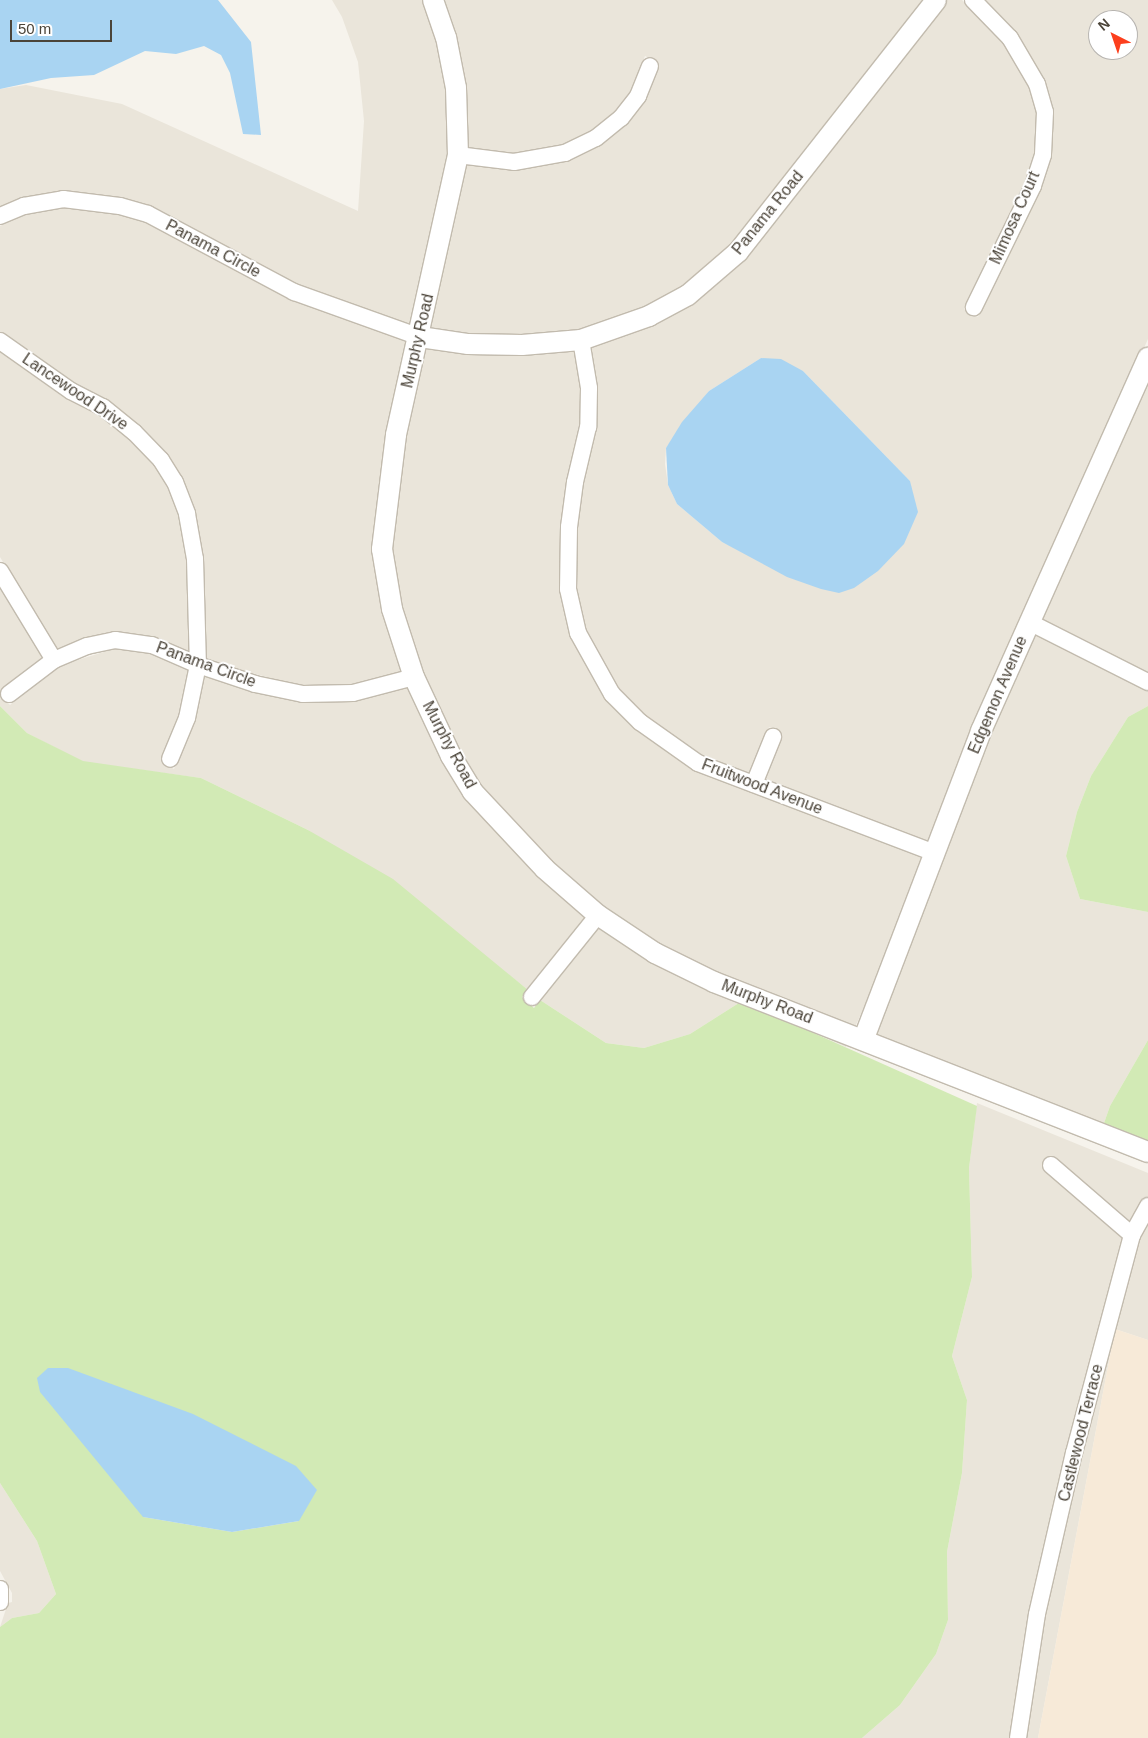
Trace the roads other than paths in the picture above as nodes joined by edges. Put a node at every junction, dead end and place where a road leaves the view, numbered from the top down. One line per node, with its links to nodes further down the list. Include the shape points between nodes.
1 (433, 0): 5 (street, Murphy Road, via 446,37 456,88)
2 (936, 0): 9 (street, Panama Road, via 738,252 688,295 649,316)
3 (973, 0): 7 (street, Mimosa Court, via 1014,44 1036,84 1045,112 1042,155 1033,186)
4 (650, 66): 5 (street, via 638,96 621,118 596,138 566,153 514,162)
5 (458, 155): 8 (street, Murphy Road)
6 (0, 216): 8 (street, Panama Circle, via 24,206 63,200 120,206 148,214 294,292)
7 (974, 307)
8 (420, 337): 9 (street, Panama Road, via 468,344 522,345); 16 (street, Murphy Road, via 396,435 382,550 392,609)
9 (580, 340): 21 (street, Fruitwood Avenue, via 589,388 588,427 575,482 567,554 568,590 578,633 612,694 640,722 698,763)
10 (0, 341): 15 (street, Lancewood Drive, via 63,386 103,407 161,460 175,482 187,514 194,559)
11 (1148, 358): 13 (street, Edgemon Avenue)
12 (0, 571): 14 (street)
13 (1029, 622): 17 (street); 22 (street, Edgemon Avenue, via 981,731)
14 (54, 660): 15 (street, Panama Circle, via 87,646 115,640 152,645); 18 (street, Panama Circle)
15 (198, 665): 16 (street, Panama Circle, via 255,684 303,694 354,693); 20 (street, Lancewood Drive, via 187,718)
16 (414, 677): 23 (street, Murphy Road, via 451,756 473,792 546,869)
17 (1148, 682)
18 (9, 694)
19 (773, 737): 21 (street)
20 (170, 759)
21 (754, 784): 22 (street, Fruitwood Avenue)
22 (935, 853): 25 (street, Edgemon Avenue)
23 (598, 915): 24 (street); 25 (street, Murphy Road, via 655,953 714,982)
24 (532, 997)
25 (864, 1038): 26 (street, Murphy Road)
26 (1148, 1152)
27 (1050, 1165): 29 (street)
28 (1148, 1206): 29 (street, Castlewood Terrace)
29 (1132, 1235): 30 (street, Castlewood Terrace, via 1074,1452 1037,1614)
30 (1018, 1738)

